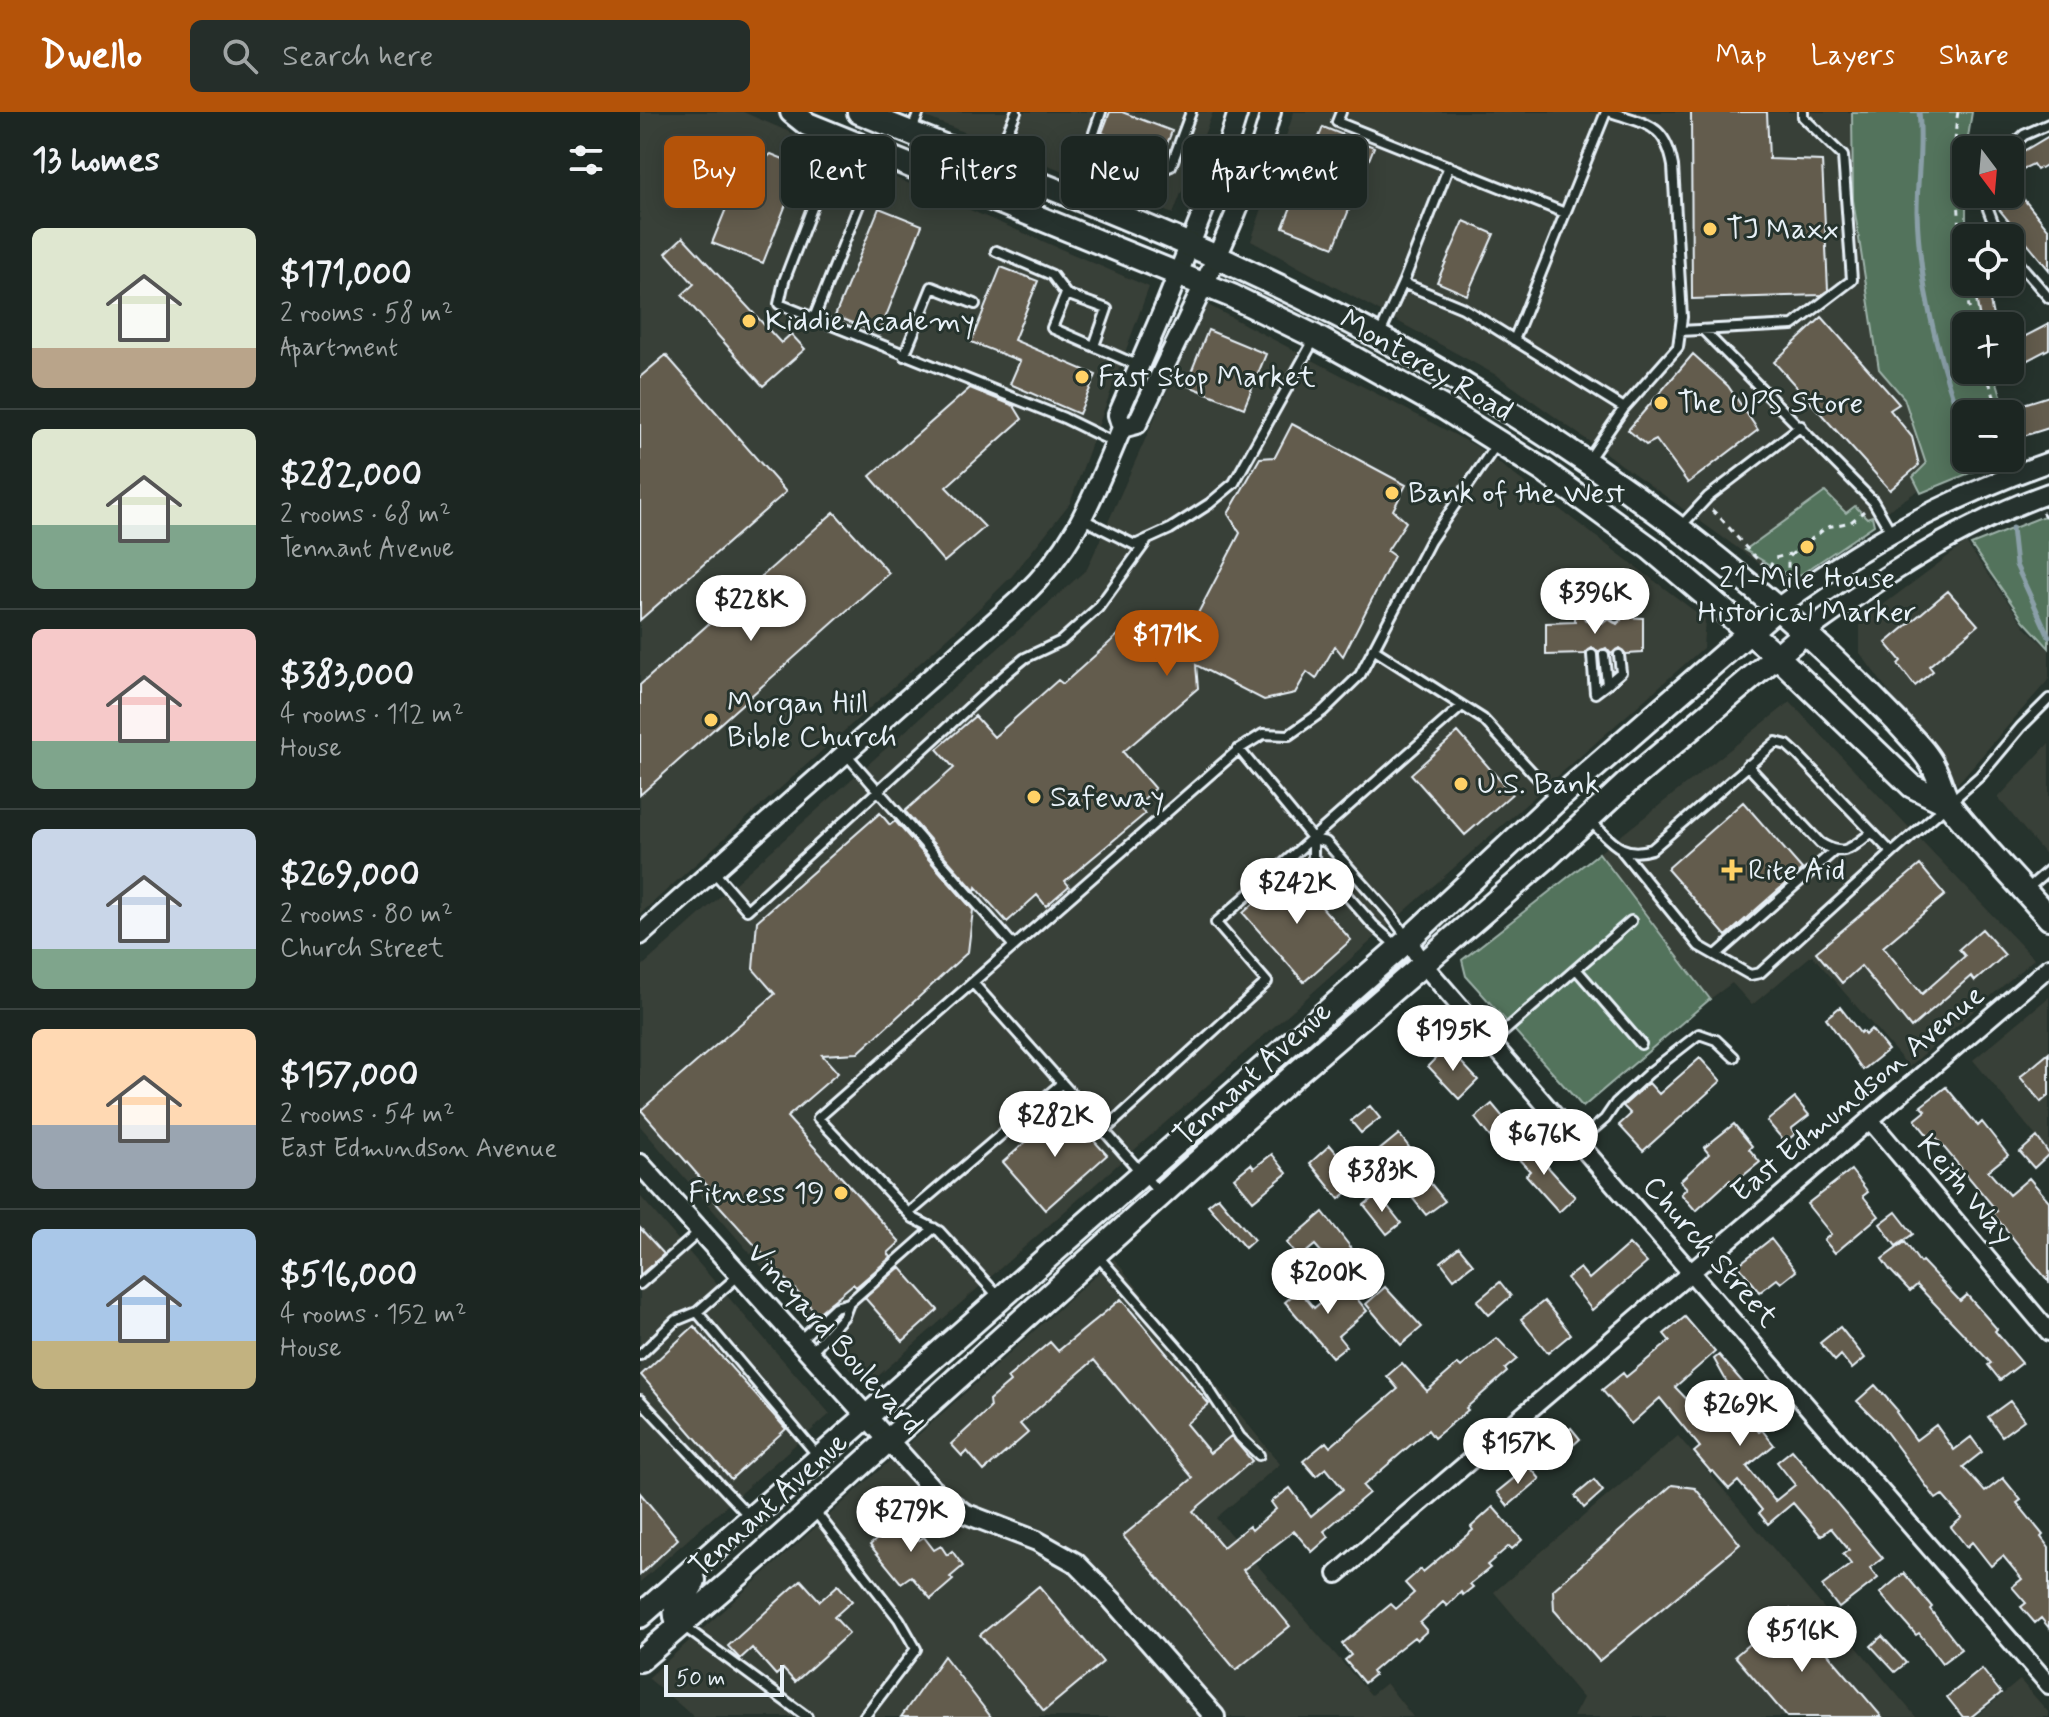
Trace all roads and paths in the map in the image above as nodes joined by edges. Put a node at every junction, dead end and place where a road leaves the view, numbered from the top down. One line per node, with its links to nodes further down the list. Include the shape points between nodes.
1 (792, 112): 15 (main road, Monterey Road)
2 (859, 112): 14 (main road, Monterey Road)
3 (919, 112): 14 (lane)
4 (1016, 112): 17 (lane)
5 (1101, 112): 18 (lane)
6 (1191, 112): 22 (lane)
7 (1238, 112): 27 (street)
8 (1271, 112): 29 (street)
9 (1341, 112): 21 (lane, via 1337,122)
10 (1608, 112): 26 (lane); 40 (lane, via 1653,128 1669,143)
11 (1803, 112): 39 (lane, via 1843,156 1852,280 1793,325)
12 (1958, 112): 37 (path, via 1958,210)
13 (2049, 124): 19 (lane)
14 (911, 133): 16 (main road, Monterey Road)
15 (837, 136)
16 (919, 136)
17 (1006, 136)
18 (1093, 136)
19 (2023, 136)
20 (895, 159): 31 (main road, Monterey Road)
21 (1449, 166): 26 (lane); 32 (lane)
22 (1167, 168)
23 (812, 208): 38 (lane, via 779,304)
24 (858, 208): 38 (lane)
25 (1099, 208): 27 (main road, Monterey Road)
26 (1565, 213): 43 (lane)
27 (1189, 245): 29 (main road, Monterey Road); 31 (street)
28 (996, 251): 34 (lane, via 1052,275)
29 (1215, 257): 33 (street); 42 (main road, Monterey Road)
30 (2024, 269): 35 (lane)
31 (1178, 273): 33 (main road, Monterey Road); 46 (street)
32 (1403, 283): 42 (lane); 43 (lane, via 1463,308)
33 (1203, 284): 41 (main road, Monterey Road); 49 (street, via 1137,424)
34 (1066, 294): 44 (lane, via 1052,328); 44 (lane, via 1107,309)
35 (2049, 298)
36 (975, 304): 45 (lane, via 932,287)
37 (1970, 312)
38 (814, 318): 45 (lane)
39 (1703, 330): 40 (lane); 48 (lane)
40 (1680, 331): 47 (lane, via 1678,347)
41 (1316, 337): 50 (main road, Monterey Road); 60 (lane, via 1234,483)
42 (1379, 337): 52 (main road, Monterey Road)
43 (1514, 340): 47 (lane)
44 (1094, 346): 46 (lane)
45 (904, 356): 49 (lane)
46 (1140, 366): 49 (street, via 1118,415)
47 (1624, 408): 52 (lane)
48 (1801, 426): 58 (lane, via 1708,497); 59 (lane, via 1873,501)
49 (1118, 436): 56 (street)
50 (1499, 442): 68 (main road, Monterey Road, via 1618,524); 70 (lane, via 1430,541)
51 (2049, 462): 59 (street)
52 (1586, 463): 58 (main road, Monterey Road)
53 (2045, 501): 57 (path); 69 (street, via 1998,513 1954,534)
54 (1712, 510): 62 (path, via 1748,553)
55 (1864, 511): 61 (path, via 1851,522 1827,527)
56 (1083, 519): 60 (lane, via 1135,545); 79 (street, via 1041,579)
57 (2049, 522)
58 (1678, 529): 64 (main road, Monterey Road)
59 (1891, 532): 64 (street)
60 (1148, 539): 81 (lane, via 1098,608 1061,641 1008,672)
61 (1792, 554): 62 (path, via 1775,558); 62 (path, via 1787,575)
62 (1769, 568)
63 (1602, 602): 65 (lane, via 1590,589); 66 (lane); 67 (lane)
64 (1776, 609): 68 (main road, Tennant Avenue); 69 (main road, Monterey Road)
65 (1590, 616)
66 (1602, 616)
67 (1616, 617)
68 (1749, 630): 74 (main road, Monterey Road); 82 (main road, Tennant Avenue)
69 (1803, 634): 74 (main road, Tennant Avenue); 83 (main road, Monterey Road, via 1924,753)
70 (1373, 649): 77 (lane); 78 (lane, via 1360,675 1323,711 1289,735 1263,734)
71 (1592, 655): 75 (lane, via 1595,693)
72 (1604, 655): 75 (lane)
73 (1619, 655): 75 (lane, via 1621,672)
74 (1776, 655): 83 (main road, Monterey Road, via 1912,786); 84 (main road, Tennant Avenue)
75 (1607, 684)
76 (2049, 699): 83 (lane)
77 (1462, 706): 82 (lane, via 1483,719); 86 (lane)
78 (1239, 749): 86 (lane); 97 (lane)
79 (846, 753): 81 (lane); 91 (street)
80 (1747, 765): 85 (lane, via 1776,742 1787,745); 87 (lane, via 1652,849); 88 (lane, via 1820,843)
81 (879, 791): 91 (lane, via 747,910); 97 (lane)
82 (1558, 799): 96 (main road, Tennant Avenue)
83 (1949, 804): 89 (lane); 92 (main road, Monterey Road)
84 (1588, 819): 87 (lane); 99 (main road, Tennant Avenue)
85 (1871, 833): 88 (lane, via 1848,851); 89 (lane)
86 (1313, 839): 96 (lane, via 1326,842 1390,914); 96 (lane, via 1313,857 1373,925); 108 (lane, via 1216,923 1267,982)
87 (1622, 851): 98 (lane, via 1699,946)
88 (1834, 851): 98 (lane)
89 (1892, 853): 98 (lane, via 1760,973 1750,975)
90 (2049, 870): 92 (lane)
91 (713, 871): 95 (street)
92 (2025, 891): 93 (main road, Monterey Road)
93 (2049, 918)
94 (1631, 921): 101 (lane)
95 (643, 927)
96 (1403, 944): 99 (street, Church Street); 111 (main road, Tennant Avenue)
97 (1014, 946): 102 (lane)
98 (1716, 955)
99 (1423, 964): 103 (street, Church Street); 112 (main road, Tennant Avenue)
100 (2049, 967): 107 (street, East Edmundson Avenue)
101 (1576, 969): 103 (lane); 104 (lane)
102 (973, 983): 106 (lane); 113 (lane, via 818,1118)
103 (1491, 1043): 109 (street, Church Street)
104 (1641, 1044)
105 (1734, 1057): 109 (lane, via 1716,1040 1699,1034 1649,1073)
106 (1062, 1083): 108 (lane); 113 (lane)
107 (1870, 1120): 117 (street, East Edmundson Avenue); 123 (street, Keith Way)
108 (1104, 1131): 111 (lane)
109 (1578, 1142): 117 (street, Church Street)
110 (640, 1164): 115 (street, Vineyard Boulevard)
111 (1141, 1173): 112 (lane); 120 (main road, Tennant Avenue)
112 (1161, 1196): 116 (main road, Tennant Avenue)
113 (909, 1213): 114 (lane)
114 (934, 1228): 120 (lane); 121 (lane)
115 (700, 1232): 118 (street, Vineyard Boulevard); 119 (lane)
116 (1095, 1254): 128 (main road, Tennant Avenue); 129 (lane, via 1193,1365 1240,1437)
117 (1691, 1272): 134 (street, East Edmundson Avenue); 138 (street, Church Street)
118 (738, 1276): 122 (lane); 124 (street, Vineyard Boulevard)
119 (640, 1284)
120 (1001, 1299): 127 (main road, Tennant Avenue)
121 (849, 1303): 124 (lane, via 844,1316); 124 (lane, via 835,1307)
122 (697, 1312): 125 (lane, via 675,1321); 130 (lane)
123 (2049, 1332)
124 (803, 1349): 127 (street, Vineyard Boulevard)
125 (640, 1355)
126 (640, 1400): 132 (lane)
127 (866, 1418): 128 (street, Vineyard Boulevard); 130 (main road, Tennant Avenue)
128 (887, 1439): 131 (main road, Tennant Avenue); 141 (street, Vineyard Boulevard, via 933,1490 964,1513 1037,1541 1076,1563)
129 (1259, 1455)
130 (820, 1457): 132 (main road, Tennant Avenue)
131 (812, 1508): 136 (main road, Tennant Avenue); 140 (lane, via 899,1619 916,1649)
132 (751, 1518): 133 (main road, Tennant Avenue)
133 (690, 1572): 135 (main road, Tennant Avenue); 136 (main road, via 692,1588 674,1609)
134 (1337, 1574)
135 (646, 1610): 137 (main road, via 661,1611 662,1616 648,1634)
136 (681, 1625): 137 (main road, Tennant Avenue); 139 (lane)
137 (646, 1655)
138 (2049, 1685)
139 (807, 1717)
140 (864, 1717)
141 (1215, 1717)

